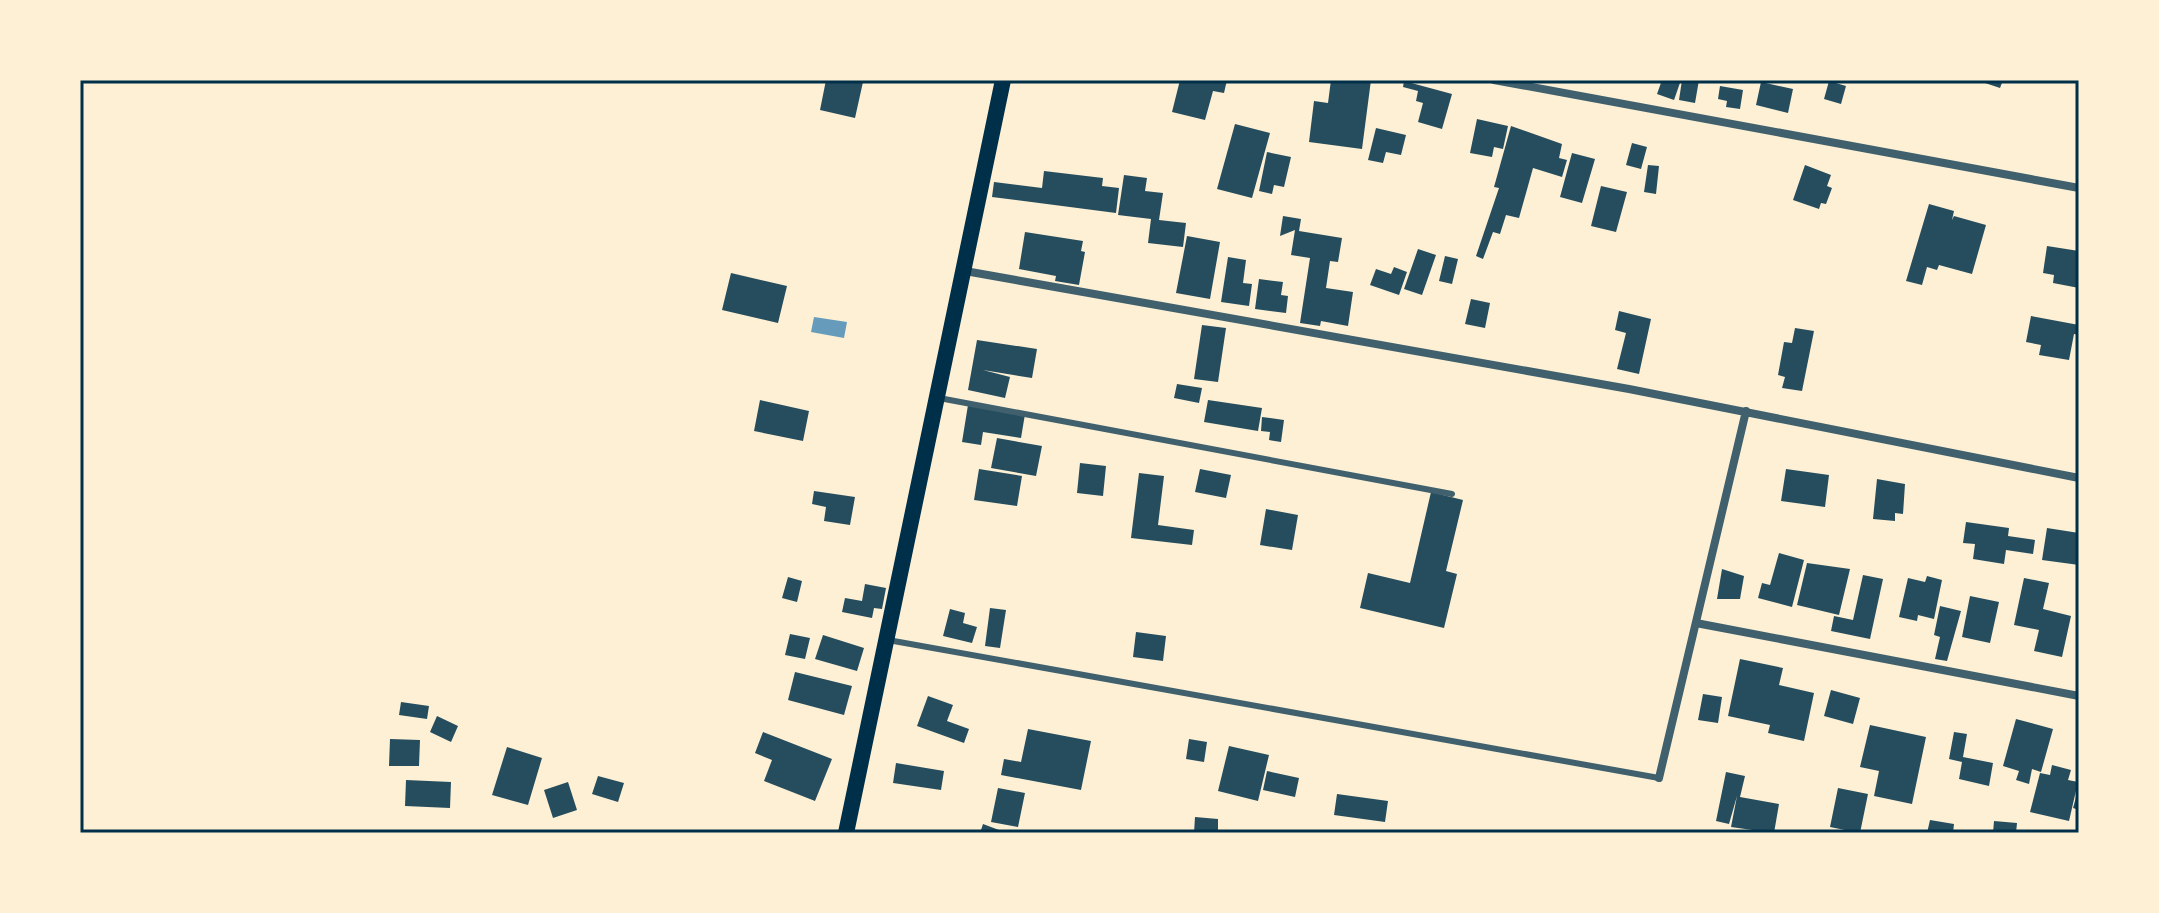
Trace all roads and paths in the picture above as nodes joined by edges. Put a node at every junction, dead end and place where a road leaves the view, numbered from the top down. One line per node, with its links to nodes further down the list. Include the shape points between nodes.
1 (1003, 80): 4 (main road)
2 (1494, 80): 3 (street)
3 (2079, 188)
4 (965, 271): 5 (main road); 6 (street)
5 (939, 398): 8 (lane); 10 (main road)
6 (1746, 411): 7 (street); 9 (street)
7 (2079, 478)
8 (1452, 494)
9 (1696, 623): 11 (street); 12 (street)
10 (888, 640): 12 (lane); 13 (main road)
11 (2079, 696)
12 (1659, 778)
13 (846, 833)

